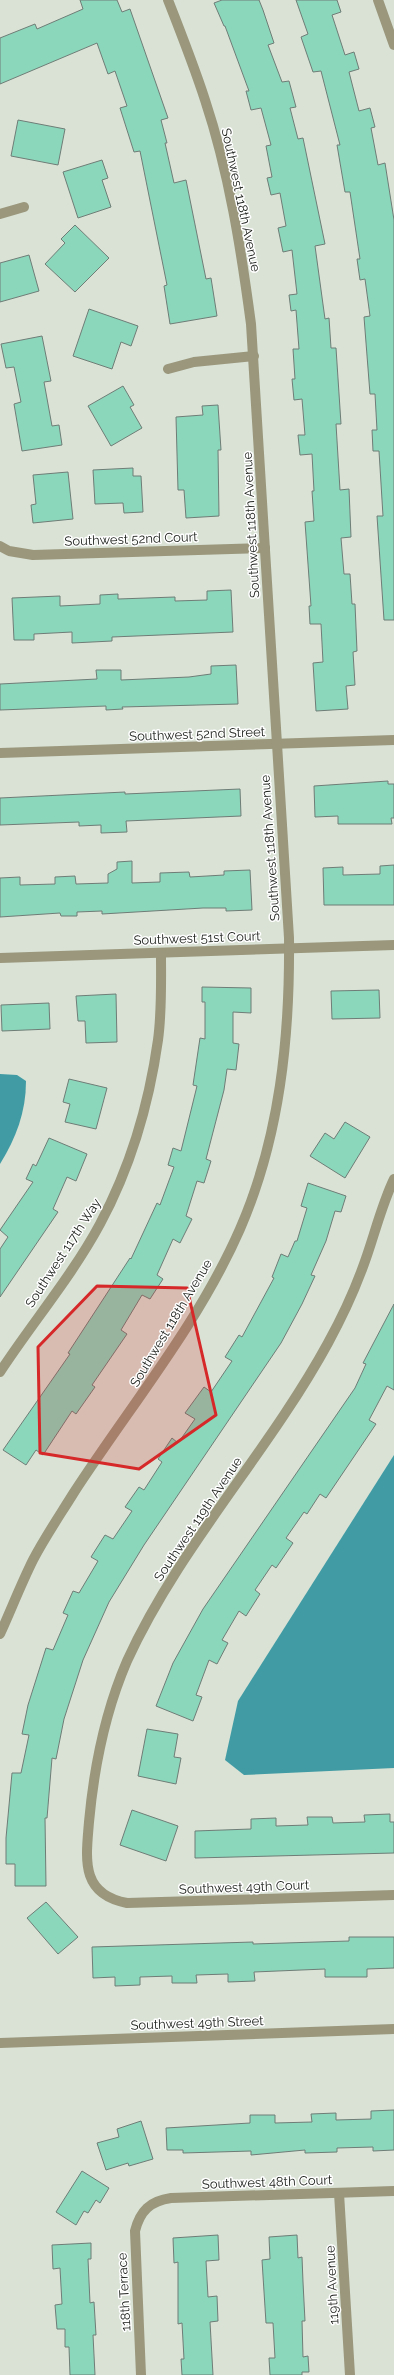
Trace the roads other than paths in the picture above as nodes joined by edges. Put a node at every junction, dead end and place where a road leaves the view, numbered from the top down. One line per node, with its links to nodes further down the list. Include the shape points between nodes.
1 (168, 0): 6 (street, Southwest 118th Avenue, via 205,101 223,166 240,251)
2 (378, 0): 3 (street)
3 (394, 44)
4 (24, 207): 5 (street)
5 (0, 214)
6 (254, 356): 7 (street, via 194,362); 9 (street, Southwest 118th Avenue)
7 (168, 369)
8 (0, 546): 9 (street, Southwest 52nd Court, via 9,551 33,555)
9 (265, 548): 11 (street, Southwest 118th Avenue)
10 (394, 740): 11 (street, Southwest 52nd Street)
11 (277, 744): 12 (street, Southwest 52nd Street); 14 (street, Southwest 118th Avenue)
12 (0, 753)
13 (394, 945): 14 (street, Southwest 51st Court)
14 (289, 948): 15 (street, Southwest 51st Court); 19 (street, Southwest 118th Avenue, via 290,995 279,1097 270,1138 240,1229 191,1320 136,1405 74,1493 34,1559)
15 (161, 953): 16 (street, Southwest 51st Court); 18 (street, Southwest 117th Way, via 158,1039 151,1081 135,1143 99,1226)
16 (0, 958)
17 (394, 1179): 20 (street, Southwest 119th Avenue, via 361,1273 328,1343 178,1569 127,1662 100,1743 92,1789 86,1868 94,1886)
18 (0, 1372)
19 (0, 1634)
20 (99, 1890): 21 (street, Southwest 49th Court, via 119,1901 138,1904)
21 (394, 1895)
22 (394, 2029): 23 (street, Southwest 49th Street)
23 (0, 2043)
24 (394, 2192): 25 (street, Southwest 48th Court)
25 (339, 2193): 26 (street, Southwest 48th Court, via 170,2198 155,2202); 28 (street, 119th Avenue)
26 (143, 2210): 27 (street, 118th Terrace, via 135,2230 134,2248)
27 (141, 2375)
28 (350, 2375)

